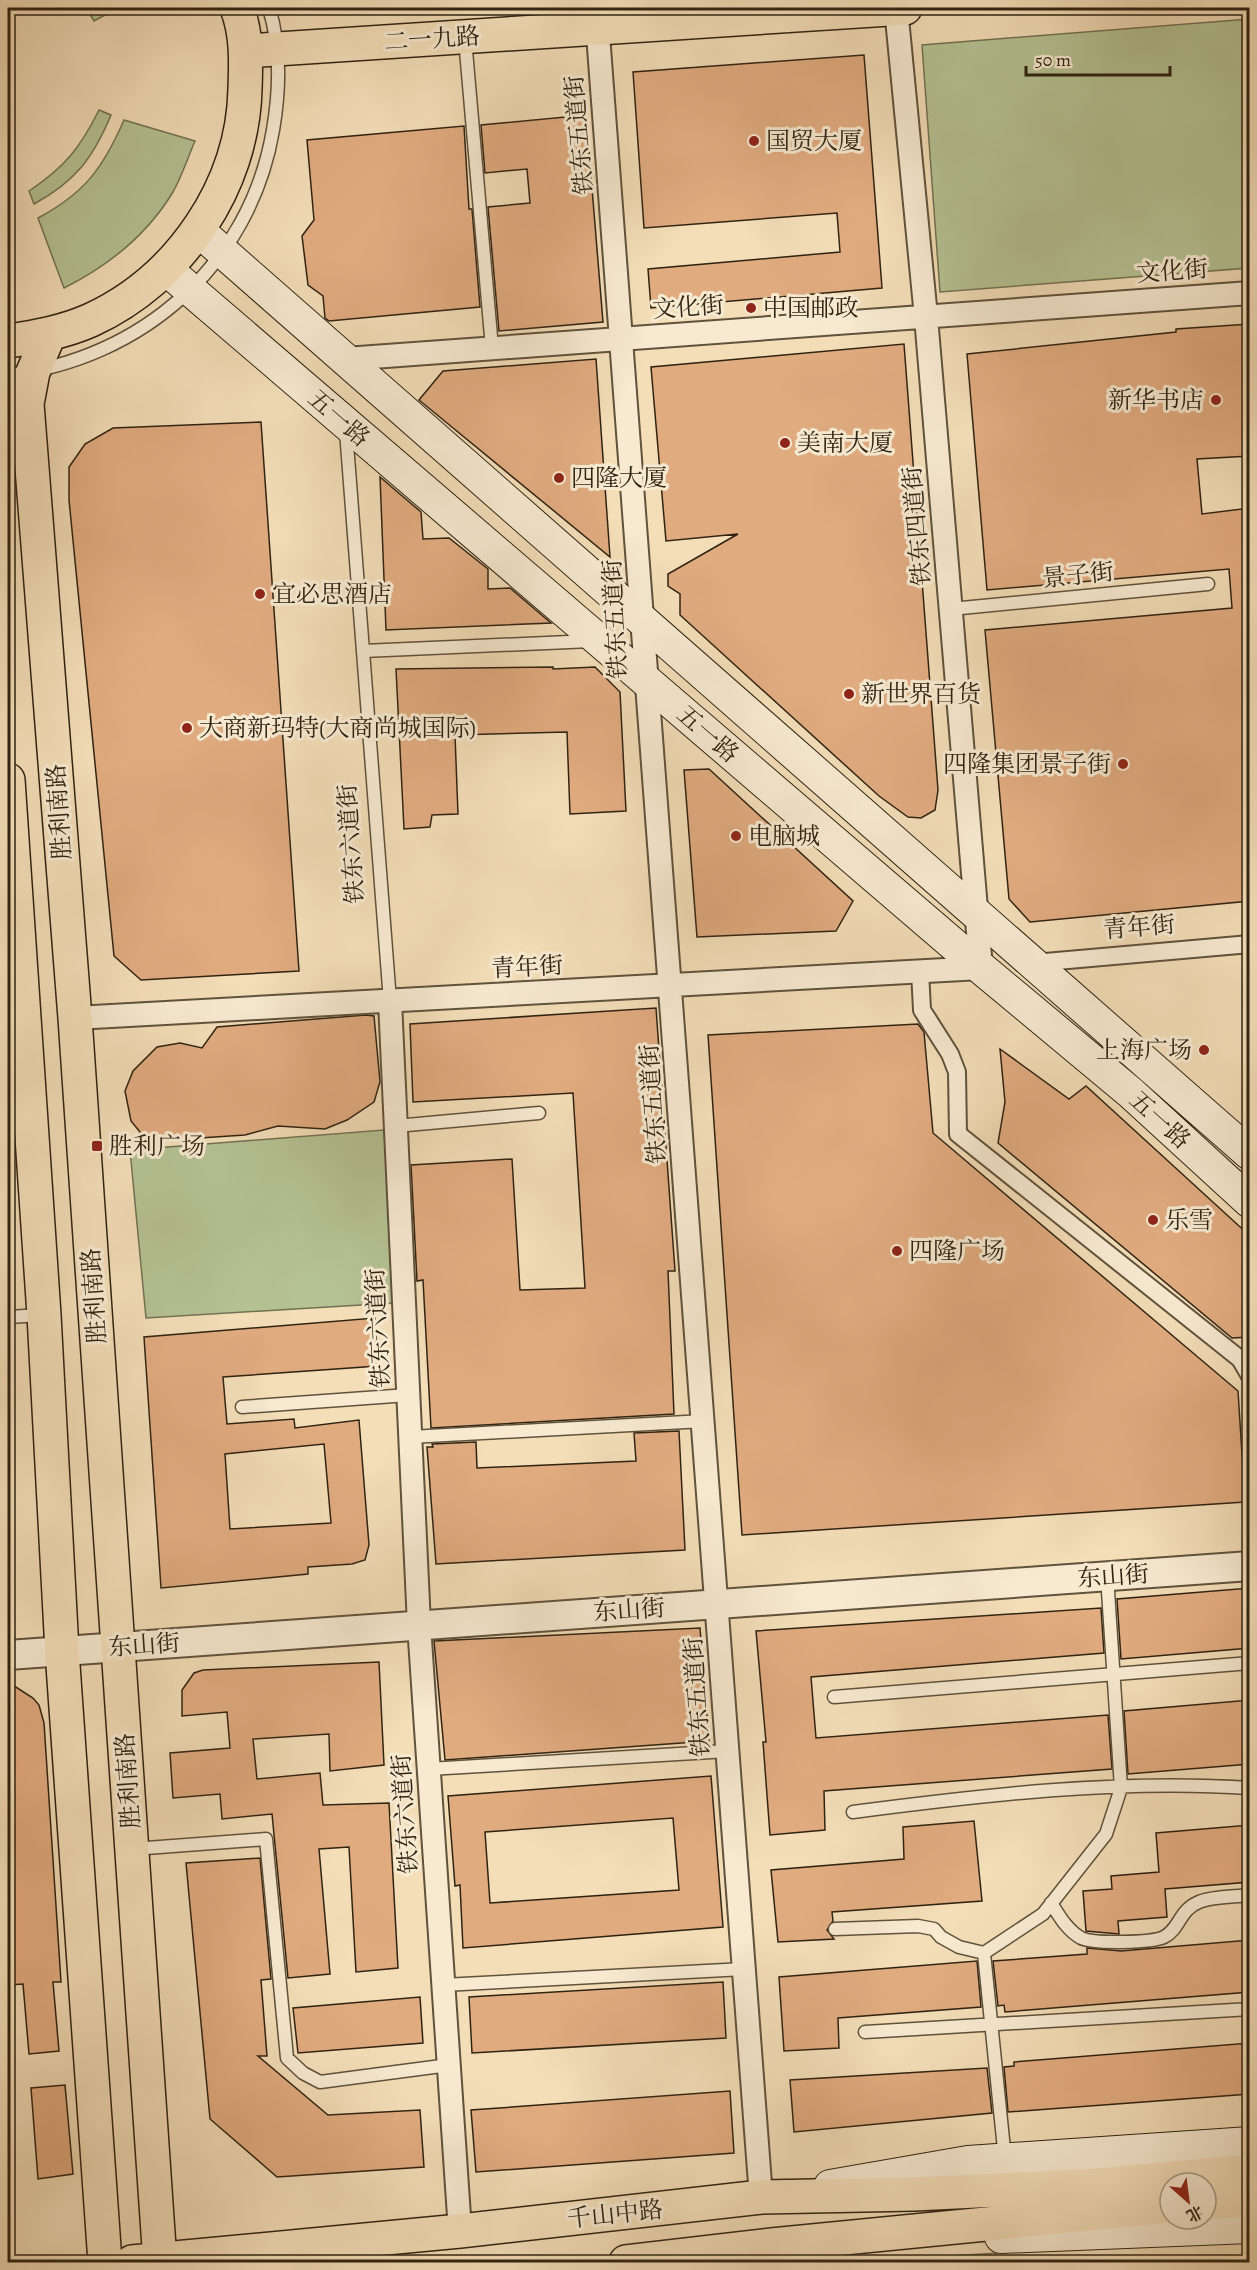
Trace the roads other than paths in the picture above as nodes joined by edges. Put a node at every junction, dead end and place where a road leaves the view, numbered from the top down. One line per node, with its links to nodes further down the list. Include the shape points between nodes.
1 (237, 8): 7 (main road)
2 (269, 8): 7 (lane)
3 (896, 8): 4 (main road, 二一九路); 5 (main road, 二一九路); 13 (street, 铁东四道街)
4 (905, 8)
5 (597, 17): 6 (main road, 二一九路); 15 (street, 铁东五道街)
6 (465, 37): 7 (main road, 二一九路); 17 (lane)
7 (262, 50): 8 (main road, via 228,175); 9 (lane, via 278,103 268,156 250,206)
8 (198, 231): 9 (main road, 五一路); 10 (main road)
9 (222, 252): 11 (lane); 18 (main road, 五一路)
10 (166, 269): 11 (main road, 五一路); 14 (main road, via 92,320)
11 (190, 290): 19 (lane, via 161,316 128,337 93,354); 20 (main road, 五一路)
12 (1250, 292): 13 (street, 文化街)
13 (926, 317): 15 (street, 文化街); 24 (street, 铁东四道街)
14 (49, 335): 16 (main road); 19 (main road, 胜利南路)
15 (623, 339): 17 (street, 文化街); 25 (street, 铁东五道街)
16 (8, 341)
17 (492, 348): 18 (street, 文化街)
18 (345, 359): 25 (main road, 五一路)
19 (20, 373): 22 (main road, 胜利南路)
20 (345, 423): 26 (main road, 五一路); 27 (lane, 铁东六道街)
21 (8, 436): 22 (main road, via 21,442)
22 (32, 466): 37 (main road, 胜利南路)
23 (1208, 584): 24 (lane, 景子街)
24 (951, 609): 30 (street, 铁东四道街)
25 (643, 621): 28 (street, 铁东五道街); 30 (main road, 五一路)
26 (598, 640): 27 (lane); 28 (main road, 五一路)
27 (363, 651): 36 (lane, 铁东六道街)
28 (644, 680): 33 (main road, 五一路); 35 (street, 铁东五道街)
29 (8, 780): 38 (main road, 胜利南路)
30 (977, 914): 32 (main road, 五一路); 33 (street, 铁东四道街)
31 (1250, 944): 32 (street, 青年街)
32 (1034, 963): 41 (main road, 五一路)
33 (981, 968): 34 (street, 青年街); 42 (main road, 五一路, via 1131,1093)
34 (920, 971): 35 (street, 青年街); 45 (street, via 922,1010 957,1072 958,1134 1240,1359)
35 (672, 986): 36 (street, 青年街); 48 (street, 铁东五道街)
36 (390, 1001): 37 (street, 青年街); 40 (street, 铁东六道街)
37 (75, 1018): 54 (main road, 胜利南路)
38 (15, 1022): 43 (main road, 胜利南路)
39 (539, 1113): 40 (lane)
40 (396, 1126): 46 (street, 铁东六道街)
41 (1250, 1154)
42 (1250, 1202)
43 (44, 1315): 44 (lane); 55 (main road, 胜利南路)
44 (8, 1317)
45 (1250, 1376)
46 (408, 1395): 47 (lane); 49 (street, 铁东六道街)
47 (242, 1407)
48 (704, 1420): 49 (lane); 52 (street, 铁东五道街)
49 (410, 1437): 53 (street, 铁东六道街)
50 (1250, 1566): 51 (street, 东山街)
51 (1107, 1576): 52 (street, 东山街); 58 (lane)
52 (717, 1604): 53 (street, 东山街); 60 (street, 铁东五道街)
53 (419, 1625): 54 (street, 东山街); 61 (street, 铁东六道街)
54 (118, 1647): 55 (street, 东山街); 65 (main road, 胜利南路)
55 (62, 1651): 56 (street, 东山街); 88 (main road, 胜利南路)
56 (8, 1655)
57 (1250, 1663): 58 (lane)
58 (1113, 1673): 59 (lane); 62 (lane)
59 (834, 1697)
60 (728, 1752): 61 (lane); 70 (street, 铁东五道街)
61 (429, 1769): 71 (street, 铁东六道街)
62 (1121, 1788): 63 (lane, via 1188,1784); 64 (lane, via 976,1797); 67 (lane, via 1106,1834)
63 (1250, 1788)
64 (853, 1812)
65 (132, 1849): 75 (lane, via 266,1839 287,2058 303,2073 320,2082); 87 (main road, 胜利南路)
66 (1250, 1895): 67 (lane, via 1201,1901 1184,1910 1164,1937 1123,1942 1084,1940 1068,1929)
67 (1051, 1903): 69 (lane, via 1043,1914)
68 (836, 1929): 69 (lane, via 918,1926 934,1929 959,1947)
69 (984, 1953): 73 (lane)
70 (744, 1969): 71 (lane); 79 (street, 铁东五道街)
71 (443, 1985): 75 (street, 铁东六道街)
72 (1250, 2009): 73 (lane)
73 (991, 2026): 74 (lane); 77 (lane)
74 (865, 2032)
75 (448, 2065): 85 (street, 铁东六道街)
76 (1250, 2143): 77 (main road)
77 (1005, 2160): 79 (main road, via 968,2162)
78 (1250, 2172): 80 (main road)
79 (761, 2198): 80 (main road, 千山中路, via 914,2194); 85 (main road, 千山中路)
80 (1101, 2198): 83 (main road); 86 (main road, 千山中路)
81 (1250, 2200): 82 (main road)
82 (1218, 2202)
83 (1158, 2205)
84 (1250, 2227): 86 (main road)
85 (460, 2231): 87 (main road, 千山中路)
86 (773, 2254): 89 (main road, 千山中路); 90 (street)
87 (150, 2261)
88 (105, 2262)
89 (626, 2262)
90 (808, 2262)

